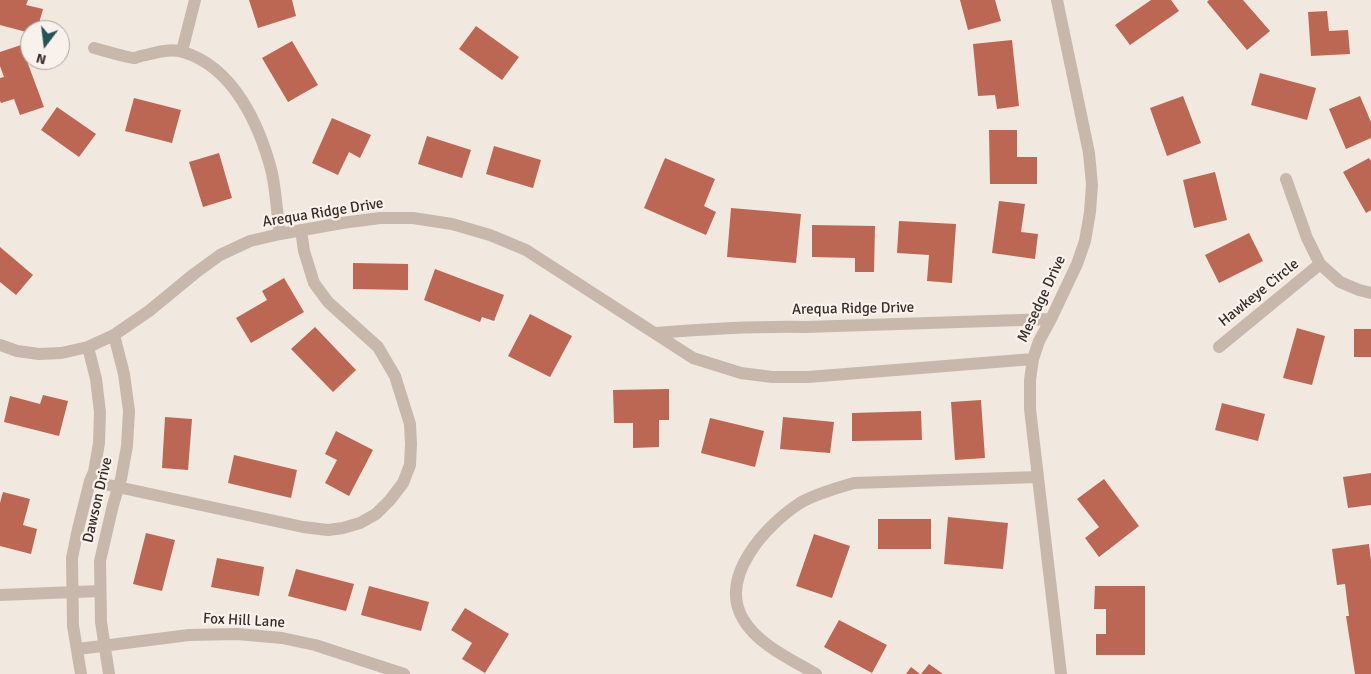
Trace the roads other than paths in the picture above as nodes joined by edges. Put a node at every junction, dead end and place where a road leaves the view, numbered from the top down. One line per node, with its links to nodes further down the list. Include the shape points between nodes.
1 (195, 0): 4 (street)
2 (1057, 0): 10 (street, Mesedge Drive, via 1092,185 1085,241)
3 (94, 48): 4 (street, via 135,58 160,51)
4 (182, 51): 7 (street, via 205,61 238,93 265,149)
5 (1286, 179): 8 (street, Hawkeye Circle)
6 (301, 230): 7 (street, Arequa Ridge Drive); 11 (street, Arequa Ridge Drive, via 380,218 413,218 452,224 490,235 526,250); 19 (street, via 314,283 328,302 378,347 395,376 410,424 410,464 403,483 376,514 360,523 328,530)
7 (280, 234): 12 (street, Arequa Ridge Drive, via 250,241 220,256)
8 (1320, 264): 9 (street, Hawkeye Circle, via 1340,282); 15 (street, Hawkeye Circle)
9 (1371, 293)
10 (1051, 319): 11 (street, Arequa Ridge Drive, via 775,326); 16 (street, Mesedge Drive)
11 (656, 333): 16 (street, Arequa Ridge Drive, via 693,358 741,373 772,377)
12 (114, 335): 14 (street, Arequa Ridge Drive); 19 (street, Dawson Drive, via 129,410 127,446)
13 (0, 345): 14 (street, Arequa Ridge Drive, via 17,352 39,354)
14 (88, 347): 18 (street, Dawson Drive, via 100,412 99,443)
15 (1219, 347)
16 (1033, 359): 17 (street, Mesedge Drive, via 1030,409)
17 (1038, 477): 28 (street, via 854,483 801,503 779,521 743,563 736,586 737,607 743,621 766,644); 29 (street, Mesedge Drive)
18 (90, 481): 19 (street); 21 (street, Dawson Drive, via 72,558)
19 (118, 488): 20 (street, Dawson Drive, via 100,561)
20 (100, 591): 21 (street); 23 (street, Dawson Drive)
21 (72, 592): 22 (street); 24 (street, Dawson Drive, via 73,626)
22 (0, 595)
23 (106, 645): 24 (street, Fox Hill Lane); 26 (street, Dawson Drive); 27 (street, Fox Hill Lane, via 189,635 237,634 282,638)
24 (78, 649): 25 (street, Dawson Drive)
25 (81, 674)
26 (109, 674)
27 (404, 674)
28 (816, 674)
29 (1061, 674)

